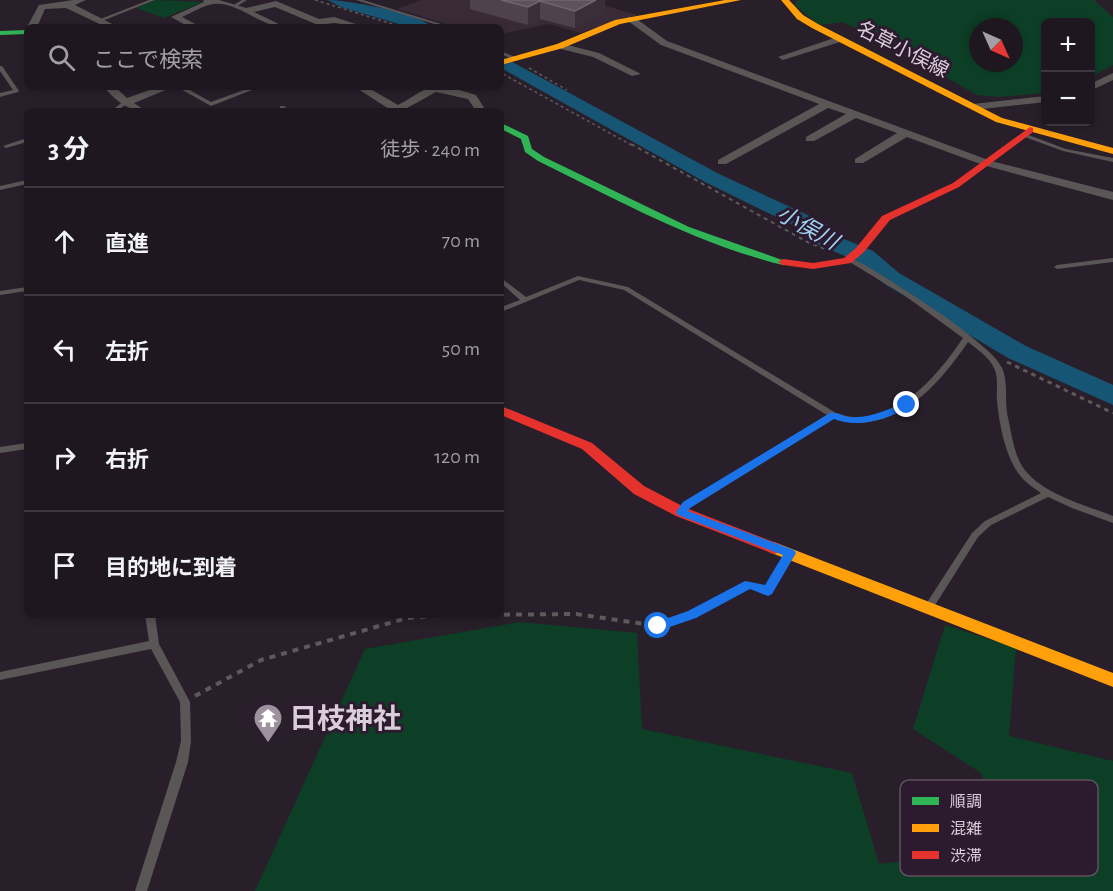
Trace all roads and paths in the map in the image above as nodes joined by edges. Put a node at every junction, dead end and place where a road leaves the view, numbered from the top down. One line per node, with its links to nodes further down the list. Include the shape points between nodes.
1 (82, 0): 10 (street)
2 (153, 0): 14 (lane)
3 (245, 0): 11 (lane)
4 (315, 0): 20 (path)
5 (358, 0): 21 (lane)
6 (737, 0): 13 (street)
7 (785, 0): 24 (street, 名草小俣線, via 800,17)
8 (210, 1): 11 (street); 17 (street, via 175,16)
9 (42, 3): 10 (street); 15 (street)
10 (68, 5): 14 (street)
11 (234, 6): 12 (street)
12 (246, 11): 18 (street); 19 (street, via 276,4 318,22 334,20)
13 (631, 19): 25 (street); 46 (street, via 664,43)
14 (100, 20): 16 (street)
15 (33, 24)
16 (107, 24)
17 (190, 24)
18 (274, 24)
19 (349, 24)
20 (392, 24)
21 (439, 24)
22 (24, 32): 23 (street)
23 (3, 35)
24 (840, 39): 26 (street); 47 (street, 名草小俣線)
25 (560, 46): 27 (street); 29 (street, via 596,55)
26 (783, 57)
27 (507, 59): 42 (path)
28 (0, 67): 30 (lane)
29 (636, 74)
30 (7, 76): 33 (lane); 43 (lane, via 16,91)
31 (504, 76): 68 (path, via 811,244)
32 (1113, 76): 34 (street)
33 (0, 78)
34 (1095, 85)
35 (113, 90): 45 (street)
36 (160, 90): 45 (street)
37 (185, 90): 38 (lane, via 211,104)
38 (248, 90)
39 (365, 90): 50 (street)
40 (430, 90): 51 (street)
41 (446, 90): 52 (street, via 472,97)
42 (567, 90)
43 (0, 95)
44 (1041, 100): 47 (street)
45 (126, 102): 48 (lane); 49 (street)
46 (827, 104): 53 (street); 63 (street)
47 (973, 107): 56 (street, 名草小俣線)
48 (118, 108)
49 (136, 108)
50 (395, 108)
51 (401, 108)
52 (479, 108)
53 (855, 114): 55 (street); 57 (street)
54 (504, 128): 68 (street, via 525,138 532,154 568,175 742,251 813,266)
55 (906, 133): 62 (street); 64 (street)
56 (1027, 133): 60 (street, 名草小俣線); 61 (lane, via 1065,150); 64 (street)
57 (810, 139)
58 (24, 141): 59 (lane)
59 (6, 146)
60 (1113, 151)
61 (1113, 160)
62 (859, 161)
63 (722, 162)
64 (987, 163): 67 (street); 68 (street, via 938,195 885,218)
65 (24, 183): 66 (lane)
66 (0, 188)
67 (1113, 196)
68 (851, 259): 76 (lane)
69 (1113, 260): 70 (lane)
70 (1057, 267)
71 (504, 282): 74 (lane)
72 (24, 289): 73 (lane)
73 (0, 293)
74 (525, 300): 75 (lane); 80 (lane, via 578,278 626,288)
75 (504, 309)
76 (967, 338): 80 (lane, via 930,387 907,405 865,419 846,420); 83 (lane, via 999,368 999,395 1020,470)
77 (1002, 359): 79 (path)
78 (504, 411): 84 (street, via 587,446 639,490)
79 (1113, 412)
80 (833, 415): 84 (lane, via 686,505)
81 (24, 446): 82 (lane)
82 (0, 450)
83 (1048, 493): 85 (lane); 87 (lane, via 988,523 975,535)
84 (681, 512): 86 (street)
85 (1113, 520)
86 (790, 553): 87 (street); 88 (path, via 768,591 749,585 692,615 658,626 576,614)
87 (928, 609): 93 (street)
88 (504, 615)
89 (150, 618): 91 (lane)
90 (407, 618): 94 (path, via 261,660)
91 (154, 644): 92 (lane); 94 (lane)
92 (0, 676)
93 (1113, 680)
94 (185, 702): 95 (lane, via 182,762)
95 (141, 891)

